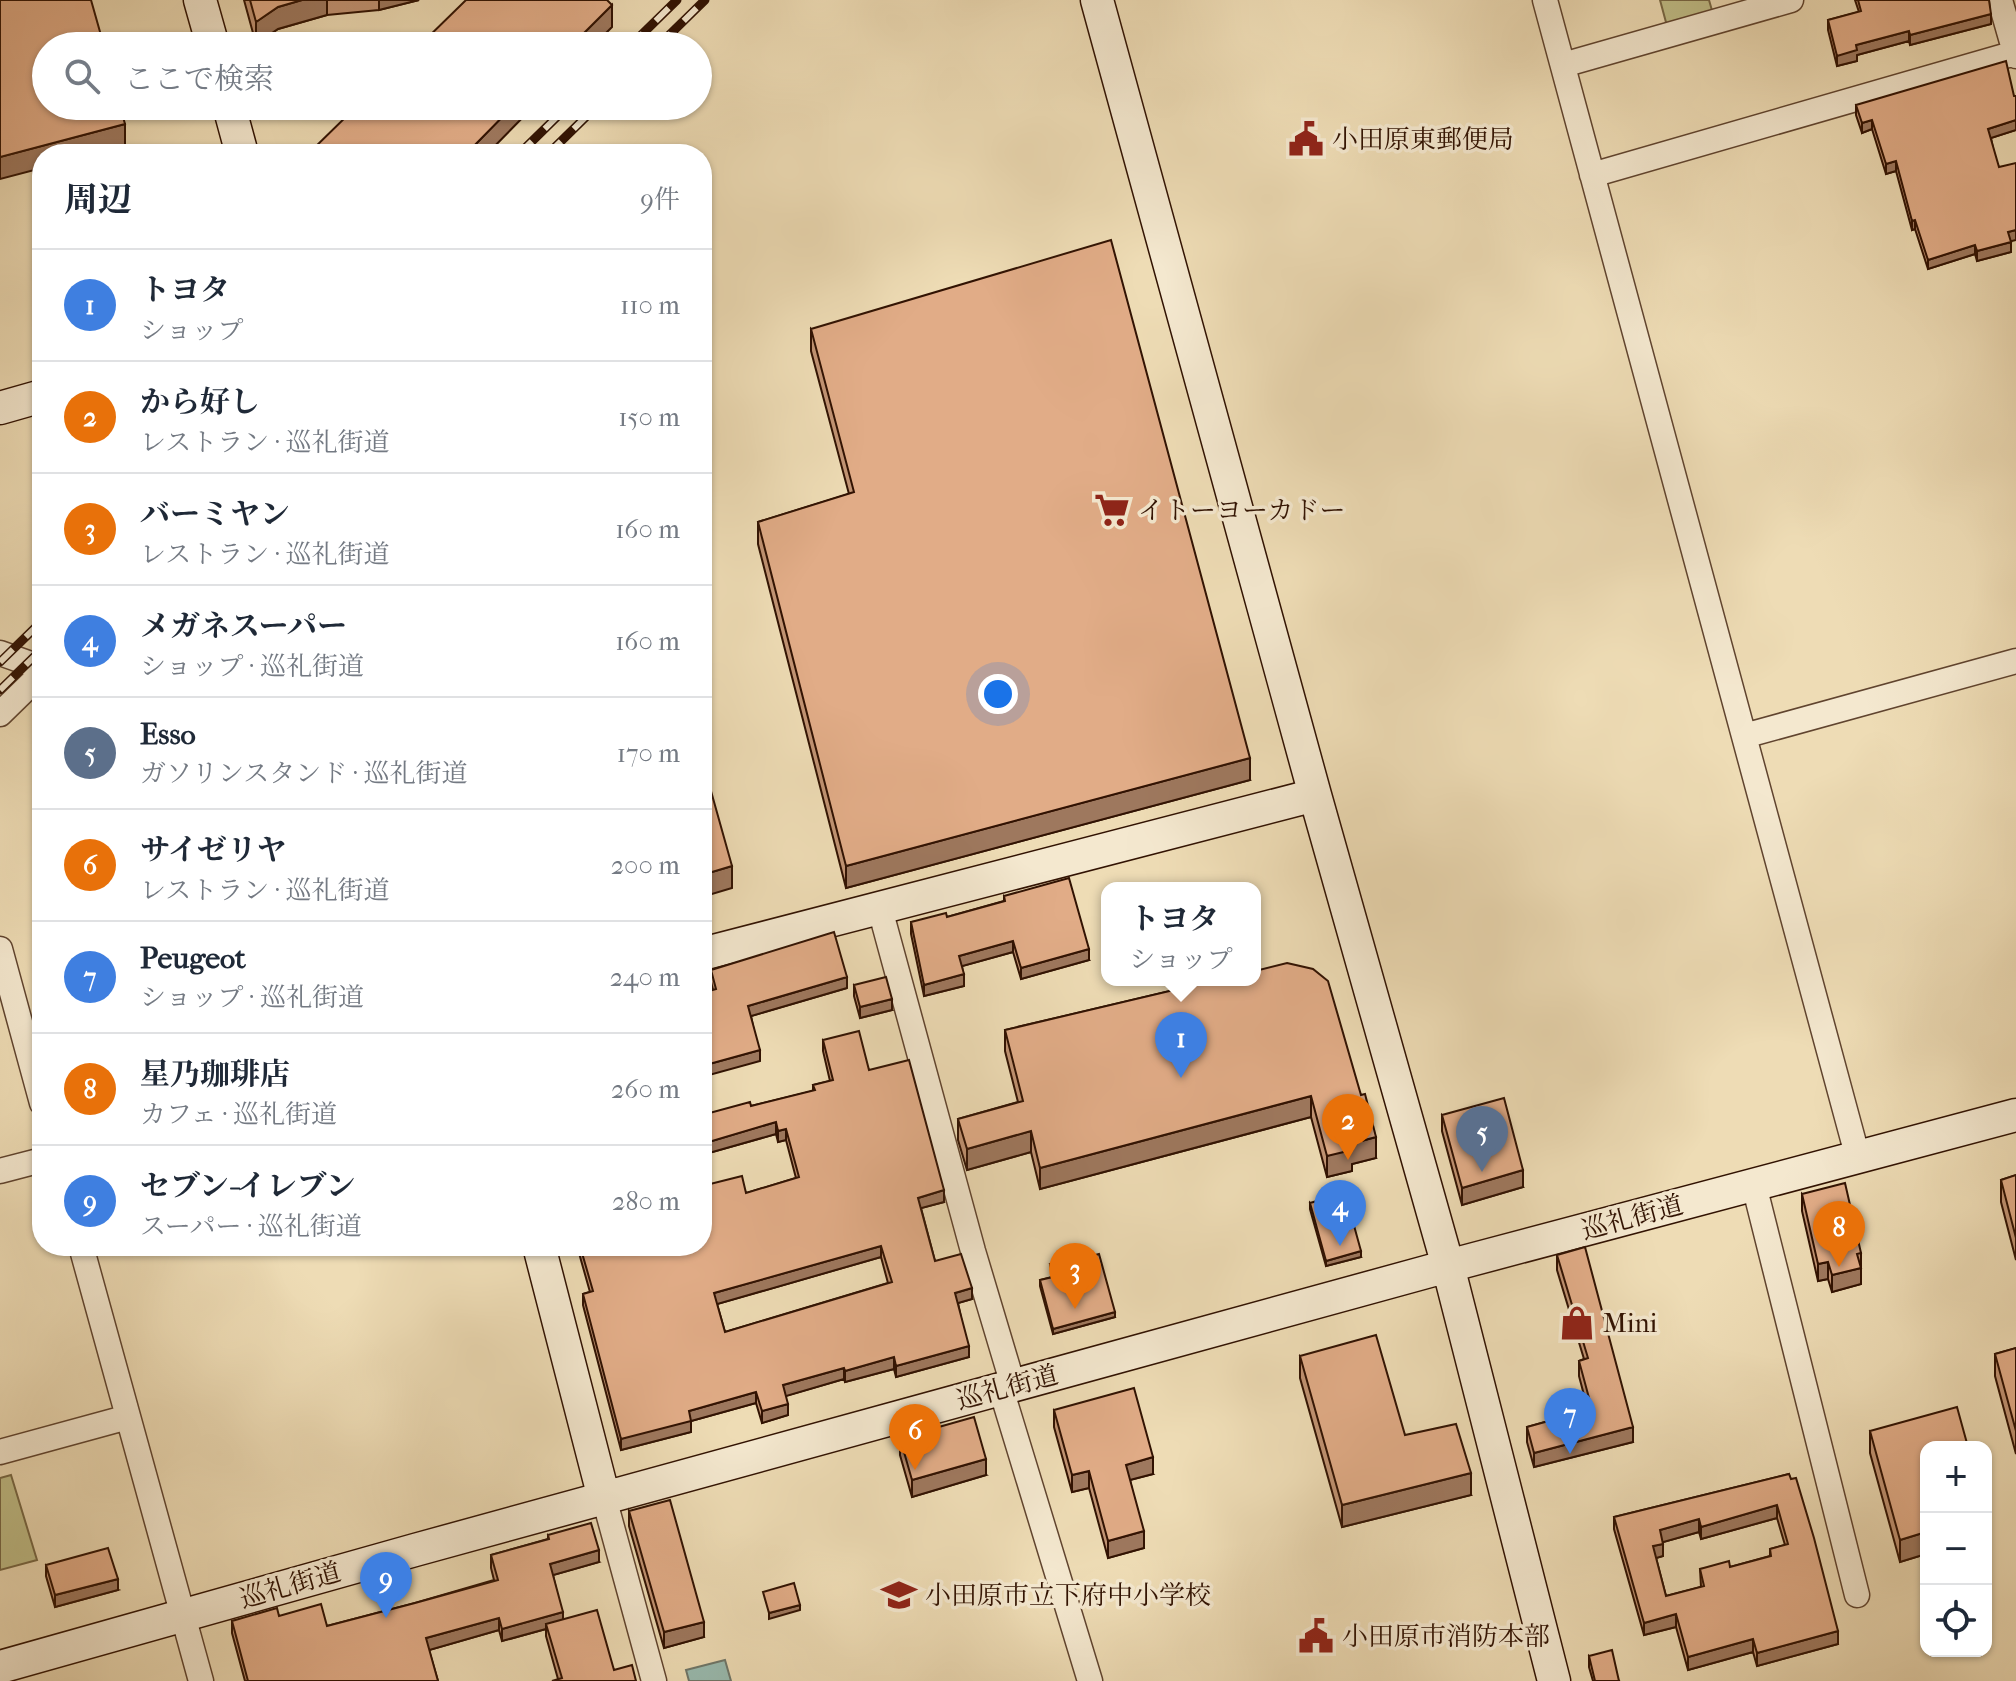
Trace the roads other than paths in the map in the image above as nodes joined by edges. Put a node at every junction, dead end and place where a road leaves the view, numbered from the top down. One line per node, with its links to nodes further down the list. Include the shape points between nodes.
1 (200, 0): 6 (street)
2 (1097, 0): 20 (street)
3 (1545, 0): 8 (street)
4 (1791, 0): 8 (street)
5 (2000, 0): 7 (street)
6 (209, 32)
7 (2016, 54): 11 (street)
8 (1563, 65): 11 (street)
9 (233, 120): 10 (street)
10 (239, 144)
11 (1592, 175): 19 (street)
12 (32, 399): 13 (street)
13 (0, 408)
14 (0, 653): 16 (street)
15 (2016, 661): 19 (street)
16 (32, 666)
17 (32, 680): 18 (street)
18 (0, 714)
19 (1744, 736): 26 (street)
20 (1315, 795): 21 (street); 32 (street)
21 (880, 909): 23 (street); 33 (street)
22 (0, 949): 24 (street)
23 (712, 951)
24 (32, 1066)
25 (2016, 1115): 26 (street, 巡礼街道)
26 (1858, 1158): 29 (street, 巡礼街道)
27 (32, 1163): 28 (street)
28 (0, 1171)
29 (1754, 1185): 32 (street, 巡礼街道); 37 (street)
30 (84, 1256): 34 (street)
31 (542, 1256): 36 (street)
32 (1448, 1266): 33 (street, 巡礼街道); 43 (street)
33 (1007, 1387): 36 (street, 巡礼街道); 42 (street)
34 (128, 1417): 35 (street); 38 (street)
35 (0, 1452)
36 (604, 1498): 38 (street, 巡礼街道); 41 (street)
37 (1857, 1595)
38 (182, 1616): 39 (street, 巡礼街道); 40 (street)
39 (0, 1667)
40 (201, 1681)
41 (654, 1681)
42 (1090, 1681)
43 (1554, 1681)

